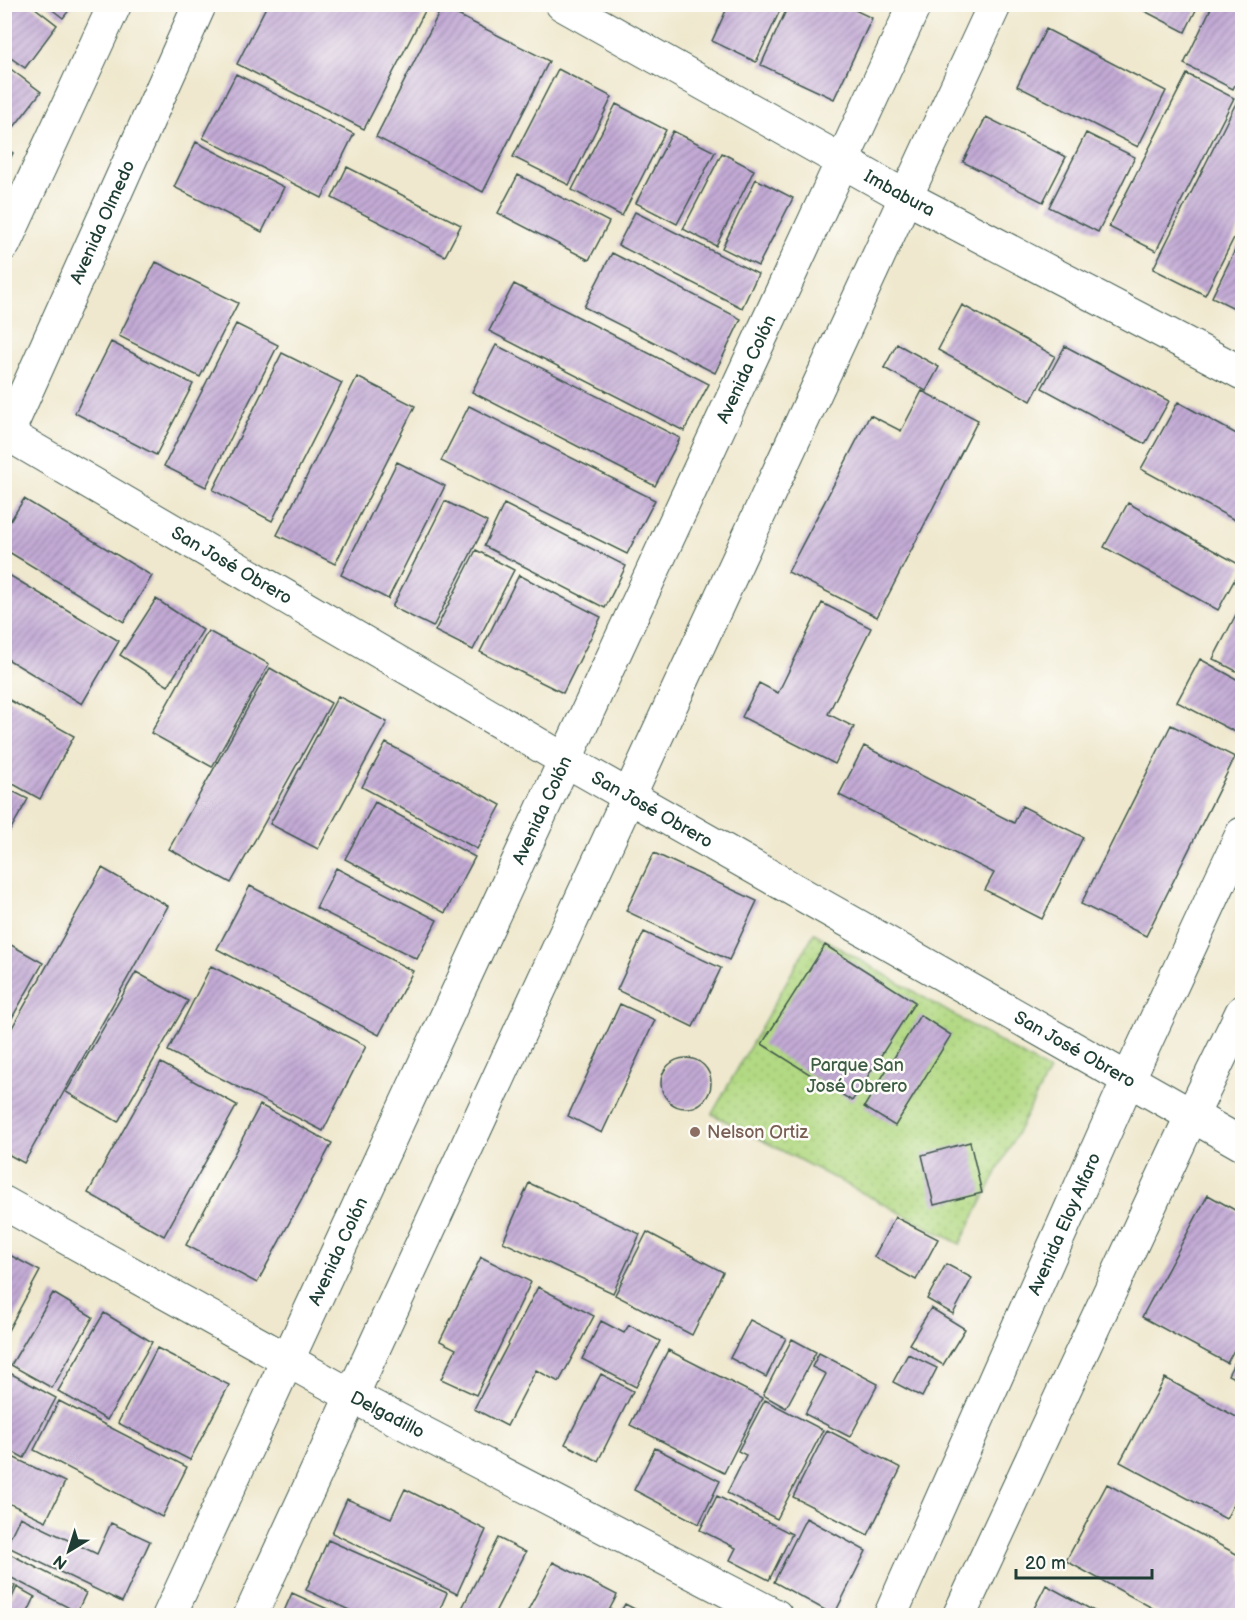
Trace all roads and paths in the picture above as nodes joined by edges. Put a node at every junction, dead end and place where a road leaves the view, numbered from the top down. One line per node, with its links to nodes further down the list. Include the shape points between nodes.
1 (115, 4): 8 (street)
2 (201, 4): 10 (street, Avenida Olmedo)
3 (562, 4): 6 (street, Imbabura)
4 (915, 4): 6 (street, Avenida Colón)
5 (995, 4): 7 (street)
6 (842, 161): 7 (street, Imbabura); 11 (street, Avenida Colón)
7 (906, 196): 9 (street, Imbabura); 12 (street)
8 (4, 244)
9 (1242, 373)
10 (6, 436): 11 (street, San José Obrero)
11 (565, 760): 12 (street, San José Obrero); 19 (street, Avenida Colón)
12 (630, 795): 15 (street, San José Obrero); 20 (street)
13 (1242, 834): 15 (street, Avenida Eloy Alfaro)
14 (1242, 1012): 16 (street)
15 (1128, 1080): 16 (street, San José Obrero); 24 (street, Avenida Eloy Alfaro)
16 (1192, 1115): 17 (street, San José Obrero); 25 (street)
17 (1242, 1144)
18 (4, 1203): 19 (street, Delgadillo)
19 (288, 1361): 20 (street, Delgadillo); 21 (street, Avenida Colón)
20 (352, 1396): 22 (street); 23 (street, Delgadillo)
21 (169, 1616)
22 (250, 1616)
23 (776, 1616)
24 (890, 1616)
25 (959, 1616)

